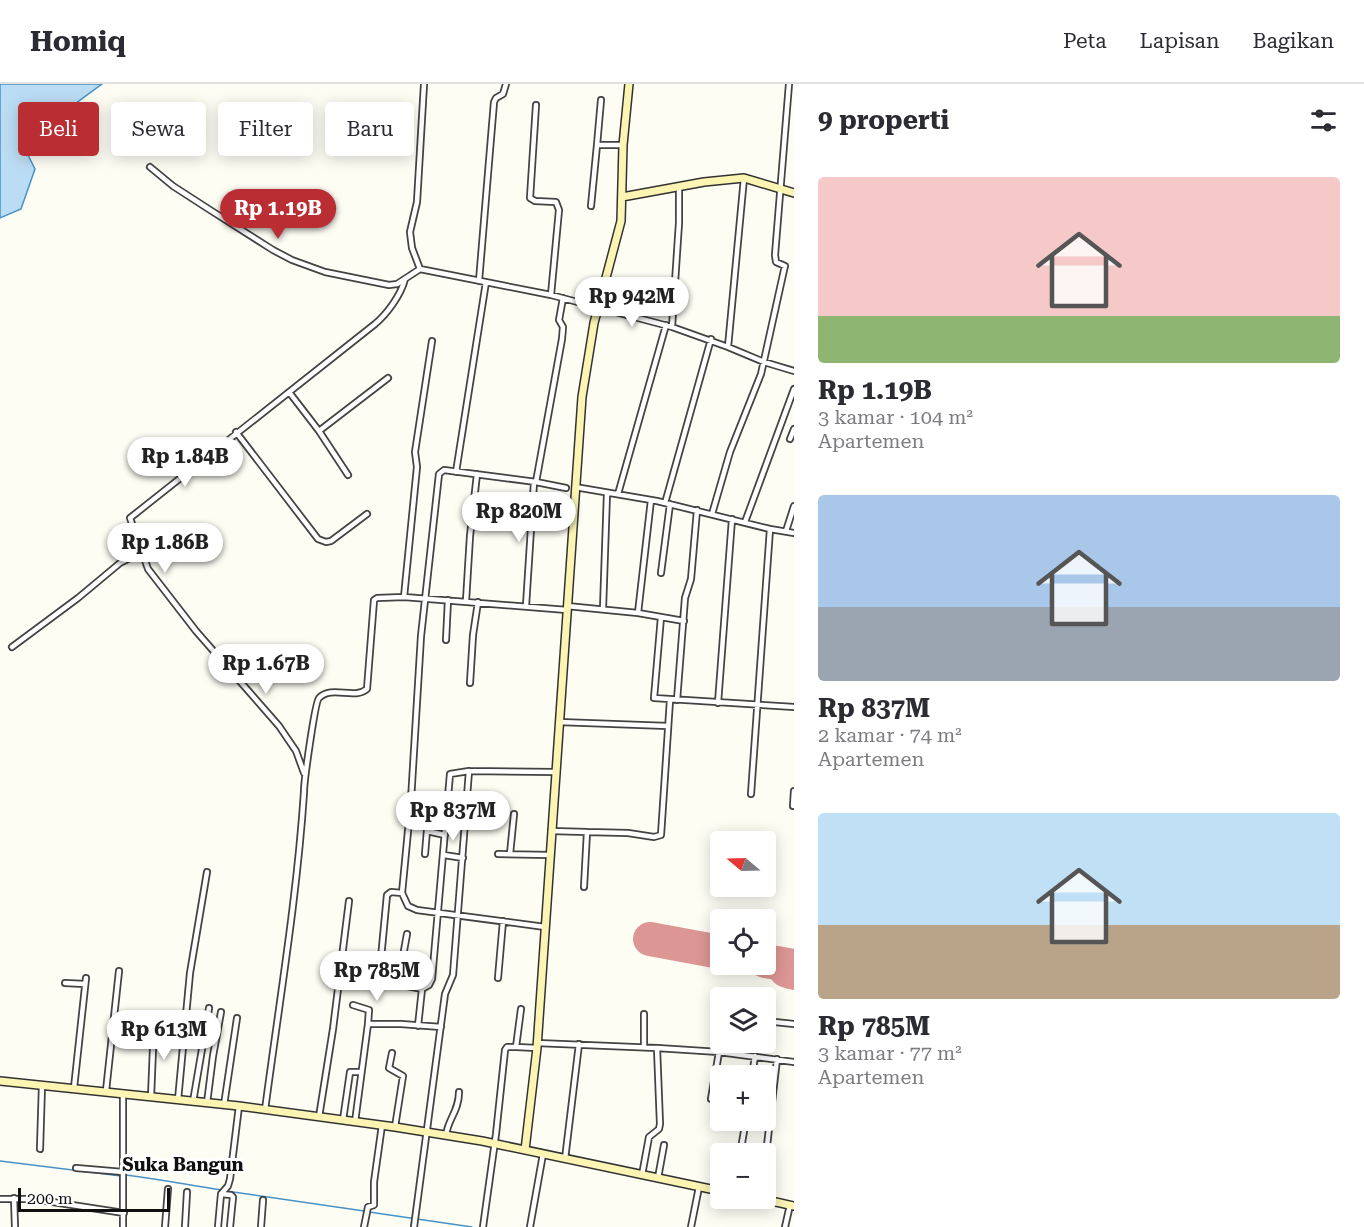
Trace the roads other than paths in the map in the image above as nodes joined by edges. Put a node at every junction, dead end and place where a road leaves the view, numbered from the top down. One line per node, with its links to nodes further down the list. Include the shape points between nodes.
1 (424, 84): 16 (street, via 417,202 410,232)
2 (506, 84): 18 (street, via 503,94 494,102)
3 (629, 84): 8 (street)
4 (789, 84): 12 (street)
5 (601, 100): 7 (street)
6 (536, 105): 20 (street, via 530,198 556,202 559,210)
7 (597, 145): 8 (street); 15 (street)
8 (623, 145): 14 (street)
9 (150, 167): 17 (street, via 173,186 292,260 381,284 397,284)
10 (744, 178): 11 (street); 12 (street); 26 (street)
11 (679, 186): 14 (street); 23 (street)
12 (779, 188): 13 (street); 27 (street, via 775,258 785,268)
13 (794, 193)
14 (622, 197): 22 (street, via 619,231)
15 (591, 206)
16 (420, 269): 17 (street); 18 (street)
17 (405, 279): 31 (street, via 380,320)
18 (479, 280): 19 (street)
19 (486, 282): 20 (street); 36 (street)
20 (551, 295): 21 (street)
21 (563, 298): 22 (street); 39 (street, via 559,320 562,339)
22 (597, 308): 23 (street); 40 (street)
23 (669, 326): 24 (street); 42 (street)
24 (711, 339): 26 (street); 44 (street)
25 (432, 341): 56 (street, via 415,452 417,467)
26 (728, 347): 27 (street)
27 (764, 362): 28 (street); 48 (street, via 730,452)
28 (794, 371)
29 (388, 378): 33 (street)
30 (794, 389): 50 (street)
31 (289, 392): 33 (street); 34 (street)
32 (794, 429): 35 (street)
33 (320, 431): 38 (street)
34 (237, 432): 47 (street, via 318,539 331,541); 54 (street, via 130,518)
35 (790, 438)
36 (456, 472): 37 (street); 57 (street, via 444,470 439,474)
37 (477, 474): 39 (street); 59 (street)
38 (348, 475)
39 (535, 482): 40 (street); 61 (street)
40 (571, 488): 41 (street); 62 (street)
41 (607, 493): 42 (street); 63 (street)
42 (618, 494): 43 (street)
43 (651, 500): 44 (street); 64 (street)
44 (667, 504): 46 (street); 55 (street)
45 (794, 506): 52 (street)
46 (697, 510): 48 (street); 66 (street)
47 (367, 514)
48 (712, 514): 49 (street)
49 (732, 519): 50 (street); 71 (street)
50 (745, 522): 51 (street)
51 (770, 529): 52 (street); 73 (street)
52 (786, 531): 53 (street)
53 (794, 533)
54 (143, 557): 68 (street, via 120,563); 79 (street, via 153,578 283,732 296,751)
55 (661, 573)
56 (404, 597): 57 (street); 79 (street, via 374,600 365,691 327,693 317,700)
57 (426, 599): 58 (street); 97 (street)
58 (448, 600): 59 (street); 67 (street)
59 (466, 601): 60 (street)
60 (478, 602): 61 (street); 69 (street)
61 (526, 606): 62 (street)
62 (567, 608): 63 (street); 75 (street)
63 (603, 609): 64 (street)
64 (638, 613): 65 (street)
65 (661, 618): 66 (street); 72 (street, via 653,697)
66 (684, 621): 70 (street)
67 (446, 640)
68 (12, 647)
69 (470, 684)
70 (677, 700): 71 (street); 72 (street)
71 (718, 703): 73 (street)
72 (669, 704): 76 (street)
73 (758, 705): 74 (street); 81 (street)
74 (794, 707)
75 (559, 722): 76 (street); 78 (street)
76 (668, 726): 87 (street, via 661,835)
77 (469, 771): 78 (street); 88 (street, via 452,772 449,776); 94 (street)
78 (555, 772): 86 (street)
79 (305, 776): 148 (street, via 297,869)
80 (794, 791): 82 (street)
81 (751, 794)
82 (793, 806)
83 (514, 814): 91 (street)
84 (428, 818): 85 (street)
85 (427, 831): 88 (street); 89 (street)
86 (551, 831): 87 (street); 93 (street)
87 (587, 832): 96 (street)
88 (445, 835): 92 (street)
89 (425, 854)
90 (498, 854): 91 (street)
91 (510, 854): 93 (street)
92 (444, 855): 94 (street); 99 (street)
93 (550, 855): 102 (street)
94 (463, 858): 100 (street)
95 (207, 872): 143 (street, via 190,973)
96 (584, 887)
97 (402, 893): 99 (street, via 412,909); 104 (street, via 391,892 387,896)
98 (349, 901): 149 (street)
99 (439, 912): 100 (street); 110 (street, via 432,979)
100 (459, 915): 101 (street); 122 (street, via 453,975 446,989)
101 (503, 921): 102 (street); 107 (street)
102 (545, 927): 124 (street)
103 (407, 934): 110 (street, via 398,984)
104 (381, 958)
105 (119, 971): 139 (street)
106 (86, 978): 109 (street)
107 (498, 978)
108 (65, 983): 109 (street)
109 (85, 984): 138 (street)
110 (422, 989): 121 (street)
111 (353, 1005): 119 (street, via 369,1010)
112 (209, 1008): 144 (street)
113 (521, 1009): 125 (street)
114 (221, 1012): 145 (street)
115 (644, 1014): 126 (street)
116 (237, 1017): 146 (street)
117 (776, 1022): 120 (street)
118 (154, 1024): 142 (street)
119 (368, 1024): 121 (street); 135 (street)
120 (794, 1024)
121 (418, 1026): 122 (street)
122 (441, 1027): 154 (street)
123 (579, 1044): 124 (street); 126 (street); 162 (street)
124 (537, 1045): 125 (street); 160 (street)
125 (516, 1047): 157 (street, via 505,1050)
126 (644, 1047): 127 (street)
127 (657, 1048): 128 (street); 165 (street, via 660,1124 649,1137)
128 (710, 1051)
129 (392, 1053): 153 (street, via 389,1068 403,1076)
130 (728, 1053): 131 (street)
131 (755, 1056): 132 (street); 134 (street)
132 (777, 1059): 133 (street); 156 (street)
133 (794, 1062)
134 (754, 1065)
135 (362, 1072): 150 (street, via 350,1072); 151 (street)
136 (0, 1081): 137 (street)
137 (42, 1085): 138 (street); 159 (street)
138 (74, 1088): 139 (street)
139 (106, 1091): 141 (street)
140 (459, 1092): 155 (street, via 459,1106)
141 (123, 1093): 142 (street); 164 (street)
142 (151, 1097): 143 (street)
143 (178, 1100): 144 (street)
144 (193, 1102): 145 (street)
145 (207, 1103): 146 (street)
146 (224, 1105): 147 (street)
147 (239, 1106): 148 (street); 171 (street, via 228,1186)
148 (265, 1110): 149 (street)
149 (319, 1117): 150 (street)
150 (343, 1120): 151 (street)
151 (355, 1122): 152 (street)
152 (382, 1125): 153 (street); 186 (street, via 374,1205 368,1207)
153 (395, 1127): 154 (street)
154 (426, 1132): 155 (street); 178 (street)
155 (446, 1136): 157 (street)
156 (767, 1143)
157 (495, 1144): 160 (street); 187 (street)
158 (664, 1145): 166 (street)
159 (40, 1149)
160 (525, 1150): 161 (street)
161 (543, 1154): 162 (street); 188 (street)
162 (565, 1159): 165 (street)
163 (76, 1168): 164 (street)
164 (123, 1174): 177 (street)
165 (642, 1175): 166 (street)
166 (658, 1178): 167 (street)
167 (699, 1186): 169 (street); 189 (street)
168 (168, 1189): 181 (street)
169 (710, 1189)
170 (187, 1192): 182 (street)
171 (222, 1194): 183 (street); 184 (street, via 232,1197)
172 (14, 1198): 173 (street); 177 (street); 179 (street)
173 (0, 1199)
174 (263, 1200): 185 (street)
175 (776, 1202): 176 (street)
176 (793, 1205): 190 (street)
177 (124, 1213): 180 (street)
178 (414, 1222)
179 (15, 1227)
180 (123, 1227)
181 (165, 1227)
182 (185, 1227)
183 (218, 1227)
184 (230, 1227)
185 (261, 1227)
186 (364, 1227)
187 (483, 1227)
188 (530, 1227)
189 (691, 1227)
190 (785, 1227)

